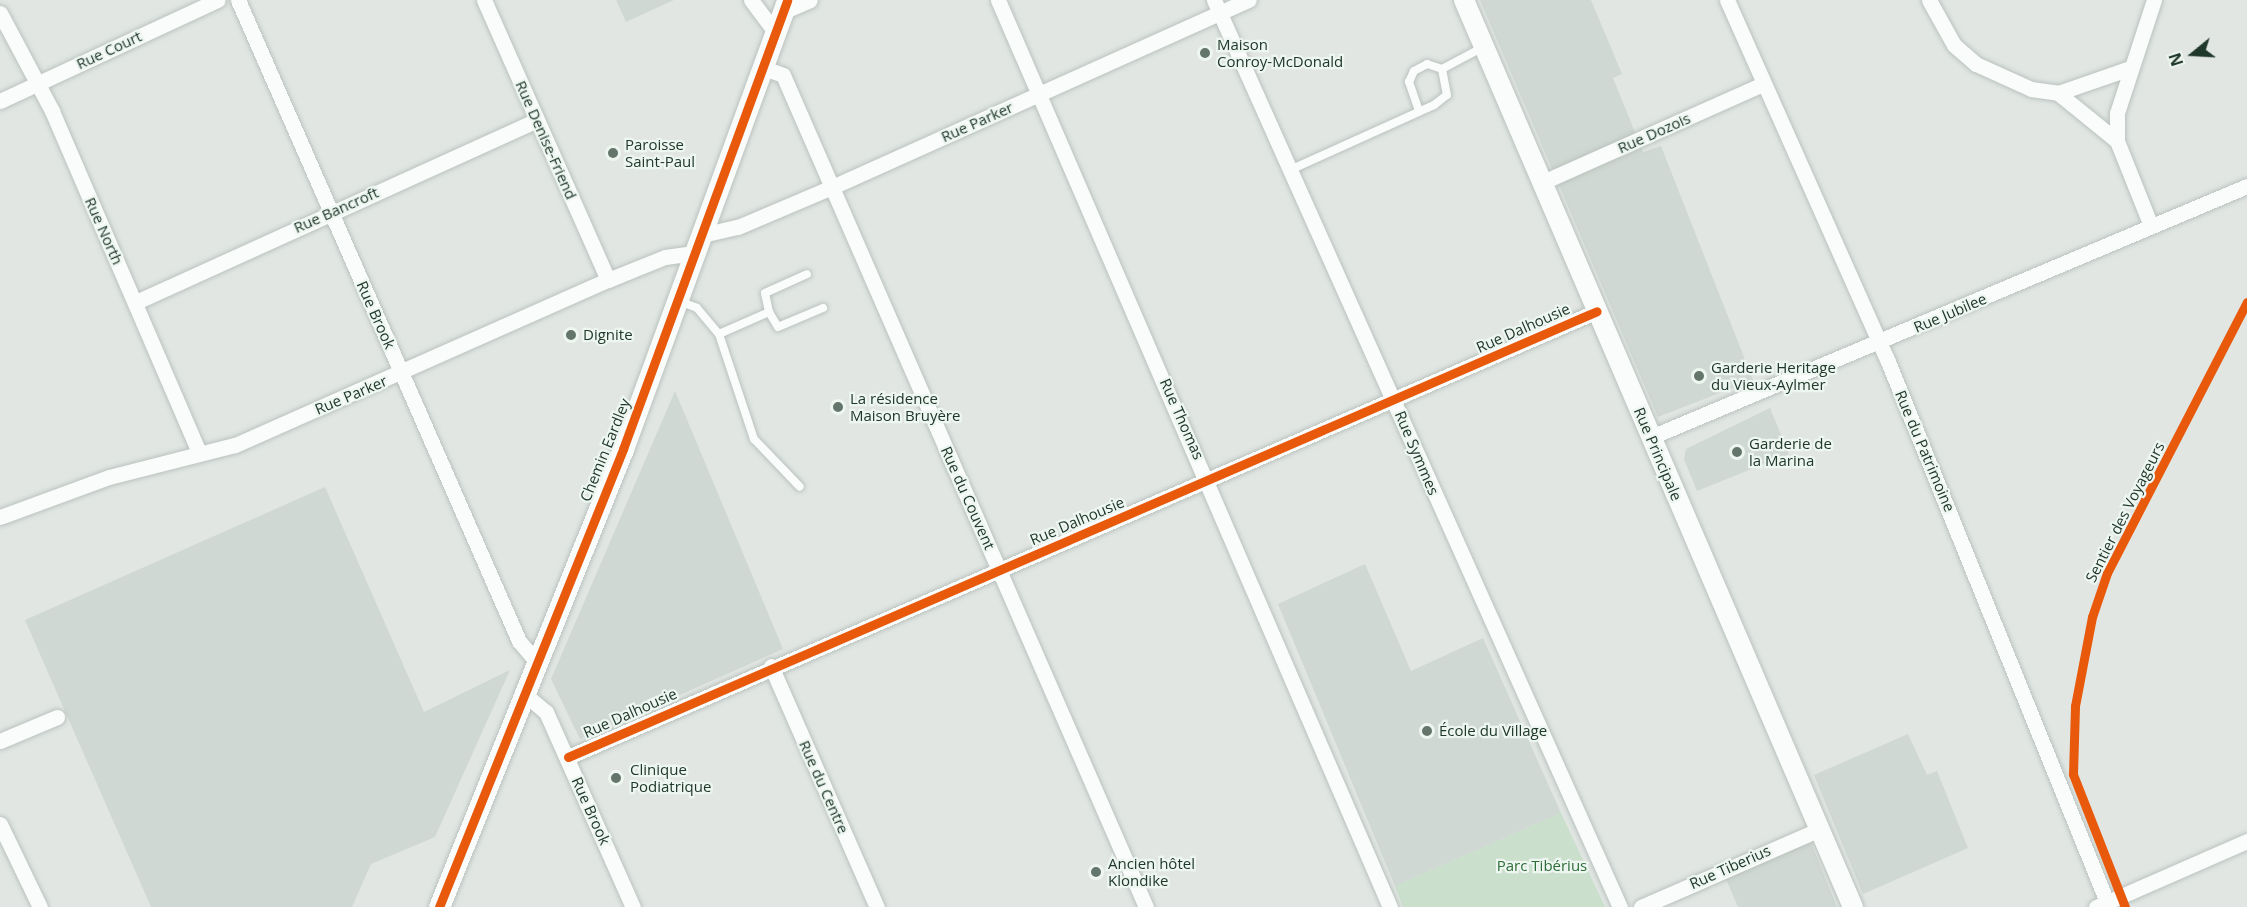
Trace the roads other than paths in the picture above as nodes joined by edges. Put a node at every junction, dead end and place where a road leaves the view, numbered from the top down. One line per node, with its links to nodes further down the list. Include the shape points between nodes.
1 (218, 0): 21 (street, Rue Court)
2 (238, 0): 32 (street, Rue Brook)
3 (484, 0): 26 (street, Rue Denise-Friend)
4 (751, 0): 15 (street)
5 (810, 0): 12 (street)
6 (998, 0): 23 (street, Rue Thomas)
7 (1249, 0): 13 (street, Rue Parker)
8 (1464, 0): 16 (street, Rue Principale)
9 (1727, 0): 20 (street, Rue du Patrimoine)
10 (1929, 0): 22 (street, via 1954,45 1976,64 2031,89)
11 (2154, 0): 18 (street)
12 (785, 6): 15 (main road, Chemin Eardley)
13 (1216, 6): 23 (street, Rue Parker); 28 (street, Rue Symmes)
14 (0, 13): 21 (street, Rue North)
15 (775, 32): 17 (main road, Chemin Eardley)
16 (1485, 46): 19 (lane); 29 (street, Rue Principale)
17 (764, 68): 31 (street, Rue du Couvent, via 783,75); 34 (main road, Chemin Eardley)
18 (2130, 68): 22 (street); 27 (street, via 2117,113)
19 (1442, 69): 25 (lane, via 1447,95); 25 (lane, via 1427,64 1414,71 1409,82)
20 (1763, 84): 29 (street, Rue Dozois); 43 (street, Rue du Patrimoine)
21 (37, 86): 24 (street, Rue Court); 38 (street, Rue North)
22 (2058, 93): 27 (street)
23 (1039, 94): 31 (street, Rue Parker); 48 (street, Rue Thomas)
24 (0, 101)
25 (1418, 108): 28 (lane)
26 (537, 120): 32 (street, Rue Bancroft); 36 (street, Rue Denise-Friend)
27 (2117, 141): 33 (street)
28 (1290, 170): 45 (street, Rue Symmes)
29 (1545, 181): 40 (street, Rue Principale)
30 (2247, 186): 33 (street, Rue Jubilee)
31 (832, 187): 34 (street, Rue Parker); 51 (street, Rue du Couvent)
32 (331, 212): 38 (street, Rue Bancroft); 44 (street, Rue Brook)
33 (2151, 226): 43 (street, Rue Jubilee)
34 (698, 244): 36 (street, Rue Parker); 37 (main road, Chemin Eardley)
35 (807, 274): 41 (lane, via 765,293)
36 (608, 280): 44 (street, Rue Parker)
37 (678, 301): 42 (lane, via 697,308); 52 (main road, Chemin Eardley, via 623,449)
38 (136, 302): 47 (street, Rue North)
39 (823, 308): 41 (lane, via 778,327)
40 (1597, 311): 45 (street, Rue Dalhousie); 46 (street, Rue Principale)
41 (769, 312): 42 (lane)
42 (719, 334): 49 (lane, via 754,439)
43 (1880, 343): 46 (street, Rue Jubilee); 61 (street, Rue du Patrimoine)
44 (402, 373): 47 (street, Rue Parker, via 234,445); 52 (street, Rue Brook, via 519,641)
45 (1395, 401): 48 (street, Rue Dalhousie); 68 (street, Rue Symmes)
46 (1651, 437): 59 (street, Rue Principale)
47 (200, 453): 50 (street, Rue Parker, via 109,477)
48 (1209, 481): 51 (street, Rue Dalhousie); 67 (street, Rue Thomas)
49 (800, 487)
50 (0, 516)
51 (1000, 570): 53 (street, Rue Dalhousie); 66 (street, Rue du Couvent)
52 (535, 660): 54 (main road, Chemin Eardley)
53 (771, 666): 57 (street, Rue Dalhousie); 65 (street, Rue du Centre)
54 (522, 692): 57 (street, Rue Brook, via 546,712); 63 (main road, Chemin Eardley)
55 (57, 717): 56 (street)
56 (0, 741)
57 (568, 758): 64 (street, Rue Brook)
58 (0, 824): 62 (street)
59 (1820, 829): 69 (street, Rue Tiberius); 70 (street, Rue Principale)
60 (2247, 842): 61 (street)
61 (2104, 905)
62 (40, 907)
63 (439, 907)
64 (633, 907)
65 (877, 907)
66 (1146, 907)
67 (1390, 907)
68 (1620, 907)
69 (1641, 907)
70 (1853, 907)

